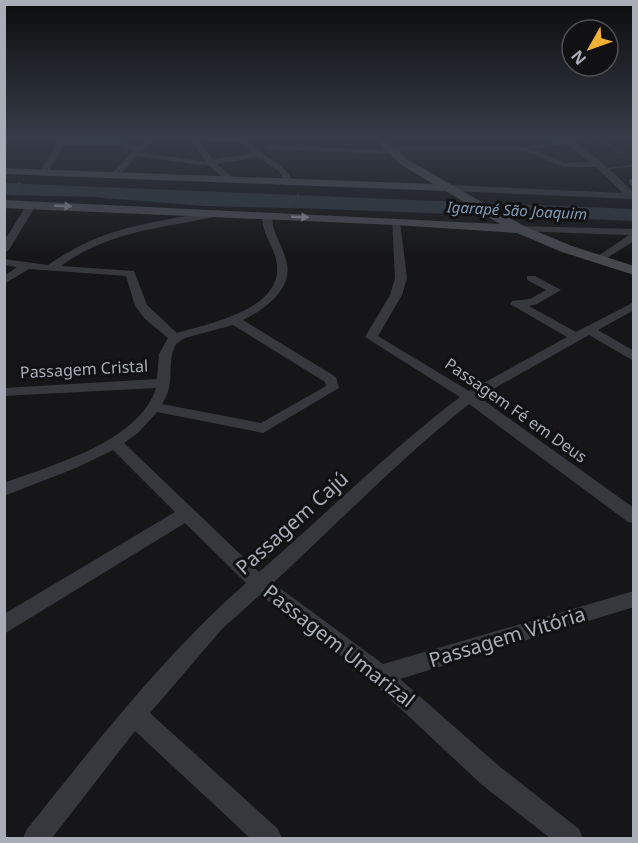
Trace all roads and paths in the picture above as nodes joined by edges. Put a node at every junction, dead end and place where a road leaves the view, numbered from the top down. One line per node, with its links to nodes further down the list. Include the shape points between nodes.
1 (153, 177): 6 (street)
2 (227, 177): 6 (street)
3 (287, 177): 8 (street)
4 (430, 177): 9 (street)
5 (613, 177): 11 (street)
6 (230, 180): 8 (street)
7 (21, 181): 12 (path)
8 (290, 183): 9 (street)
9 (454, 191): 11 (street); 18 (street)
10 (299, 193): 14 (path)
11 (632, 196)
12 (7, 201): 13 (street)
13 (31, 205): 15 (street, one-way to 15); 20 (street)
14 (285, 208)
15 (219, 213): 16 (street); 24 (street, via 101,239)
16 (267, 216): 17 (street, one-way to 17); 29 (street, via 267,229 282,272 264,301)
17 (395, 221): 18 (street); 35 (street, Passagem Fé em Deus, via 401,278 396,295 371,334 373,339)
18 (517, 227): 19 (street); 21 (street)
19 (633, 234): 21 (street)
20 (4, 250)
21 (599, 260): 25 (street)
22 (4, 262): 23 (street)
23 (25, 267): 24 (street); 27 (street)
24 (50, 269): 31 (street, via 130,273 141,306)
25 (633, 271)
26 (531, 278): 30 (street, via 555,290 533,302 516,304)
27 (4, 281)
28 (633, 305): 30 (street, Passagem Cajú)
29 (236, 321): 31 (street); 36 (street, via 331,380 332,388 263,428)
30 (584, 334): 32 (street); 35 (street, Passagem Cajú)
31 (175, 338): 33 (street, via 165,352)
32 (633, 357)
33 (165, 383): 34 (street, Passagem Cristal); 36 (street)
34 (4, 392)
35 (470, 397): 40 (street, Passagem Fé em Deus); 41 (street, Passagem Cajú, via 420,435)
36 (153, 407): 37 (street)
37 (116, 444): 38 (street); 39 (street, Passagem Umarizal)
38 (4, 490)
39 (186, 514): 41 (street, Passagem Umarizal); 43 (street)
40 (633, 518)
41 (258, 583): 44 (street, Passagem Umarizal); 45 (street, Passagem Cajú, via 215,623)
42 (633, 599): 44 (street, Passagem Vitória)
43 (4, 625)
44 (380, 675): 48 (street, Passagem Umarizal, via 490,775)
45 (134, 714): 46 (street, Passagem Cajú); 47 (street)
46 (36, 838)
47 (269, 838)
48 (570, 838)

